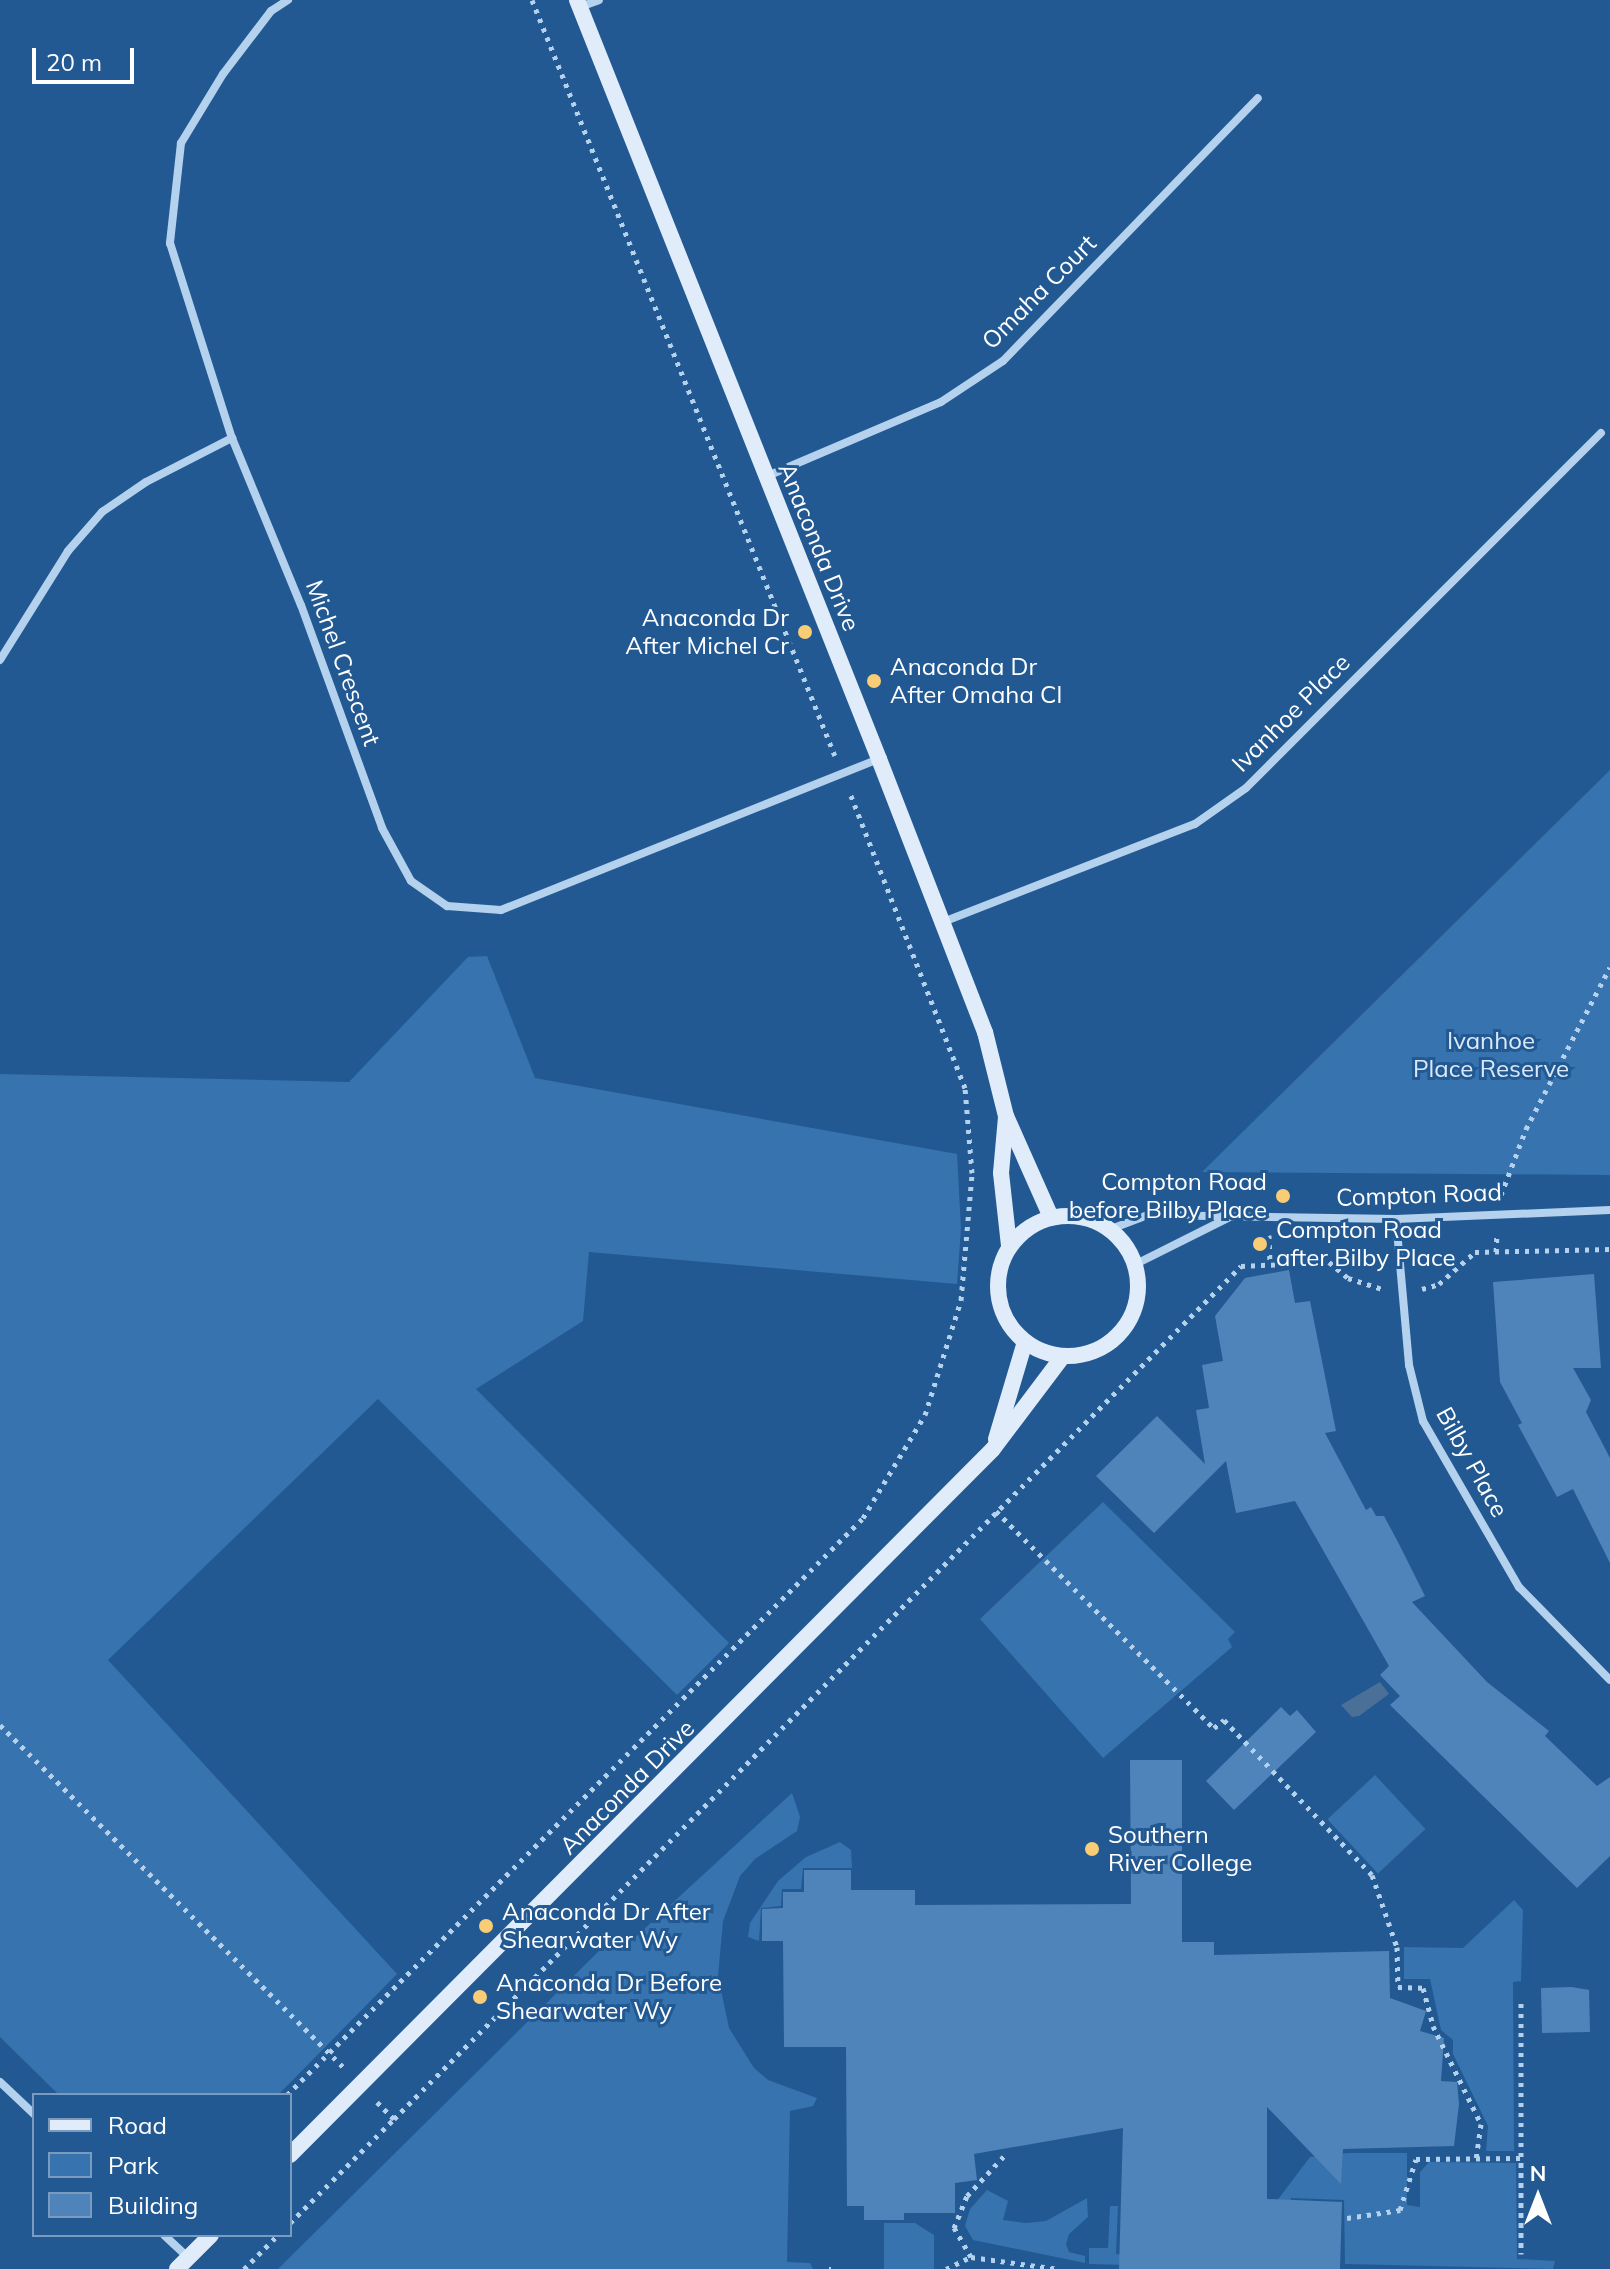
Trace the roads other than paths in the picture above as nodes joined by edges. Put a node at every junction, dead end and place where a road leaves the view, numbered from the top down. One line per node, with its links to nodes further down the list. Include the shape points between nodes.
1 (288, 0): 6 (street, Michel Crescent, via 271,11 223,74 181,143 170,243)
2 (599, 0): 3 (street)
3 (579, 4): 7 (main road, Anaconda Drive)
4 (1258, 98): 7 (street, Omaha Court, via 1003,361 941,402)
5 (1601, 433): 10 (street, Ivanhoe Place, via 1246,788 1195,824)
6 (232, 438): 8 (street, via 146,482 102,512 68,551); 9 (street, Michel Crescent, via 301,605 382,828 411,881 447,906 501,910)
7 (765, 477): 9 (main road, Anaconda Drive)
8 (0, 660)
9 (879, 759): 10 (main road, Anaconda Drive)
10 (943, 922): 11 (main road, Anaconda Drive, via 985,1032)
11 (1006, 1116): 13 (main road, Anaconda Drive); 17 (main road, Anaconda Drive, via 1001,1173)
12 (1610, 1210): 15 (street, Compton Road)
13 (1051, 1217): 16 (main road, via 1093,1219); 17 (main road, via 1021,1232)
14 (1229, 1218): 15 (street, Compton Road); 16 (street, Compton Road, via 1148,1215); 18 (street, Compton Road)
15 (1396, 1219): 22 (street, Bilby Place, via 1409,1365 1423,1421 1519,1587)
16 (1111, 1229): 18 (main road)
17 (1009, 1245): 19 (main road, Anaconda Drive, via 998,1276 1000,1308)
18 (1136, 1264): 20 (main road, via 1137,1298 1124,1329 1086,1354)
19 (1025, 1342): 20 (main road); 21 (main road, Anaconda Drive)
20 (1063, 1356): 21 (main road, Anaconda Drive)
21 (993, 1449): 25 (main road, Anaconda Drive)
22 (1610, 1680)
23 (0, 2082): 24 (street)
24 (32, 2112)
25 (292, 2153)
26 (165, 2237): 28 (street)
27 (209, 2237): 28 (main road)
28 (182, 2263)

